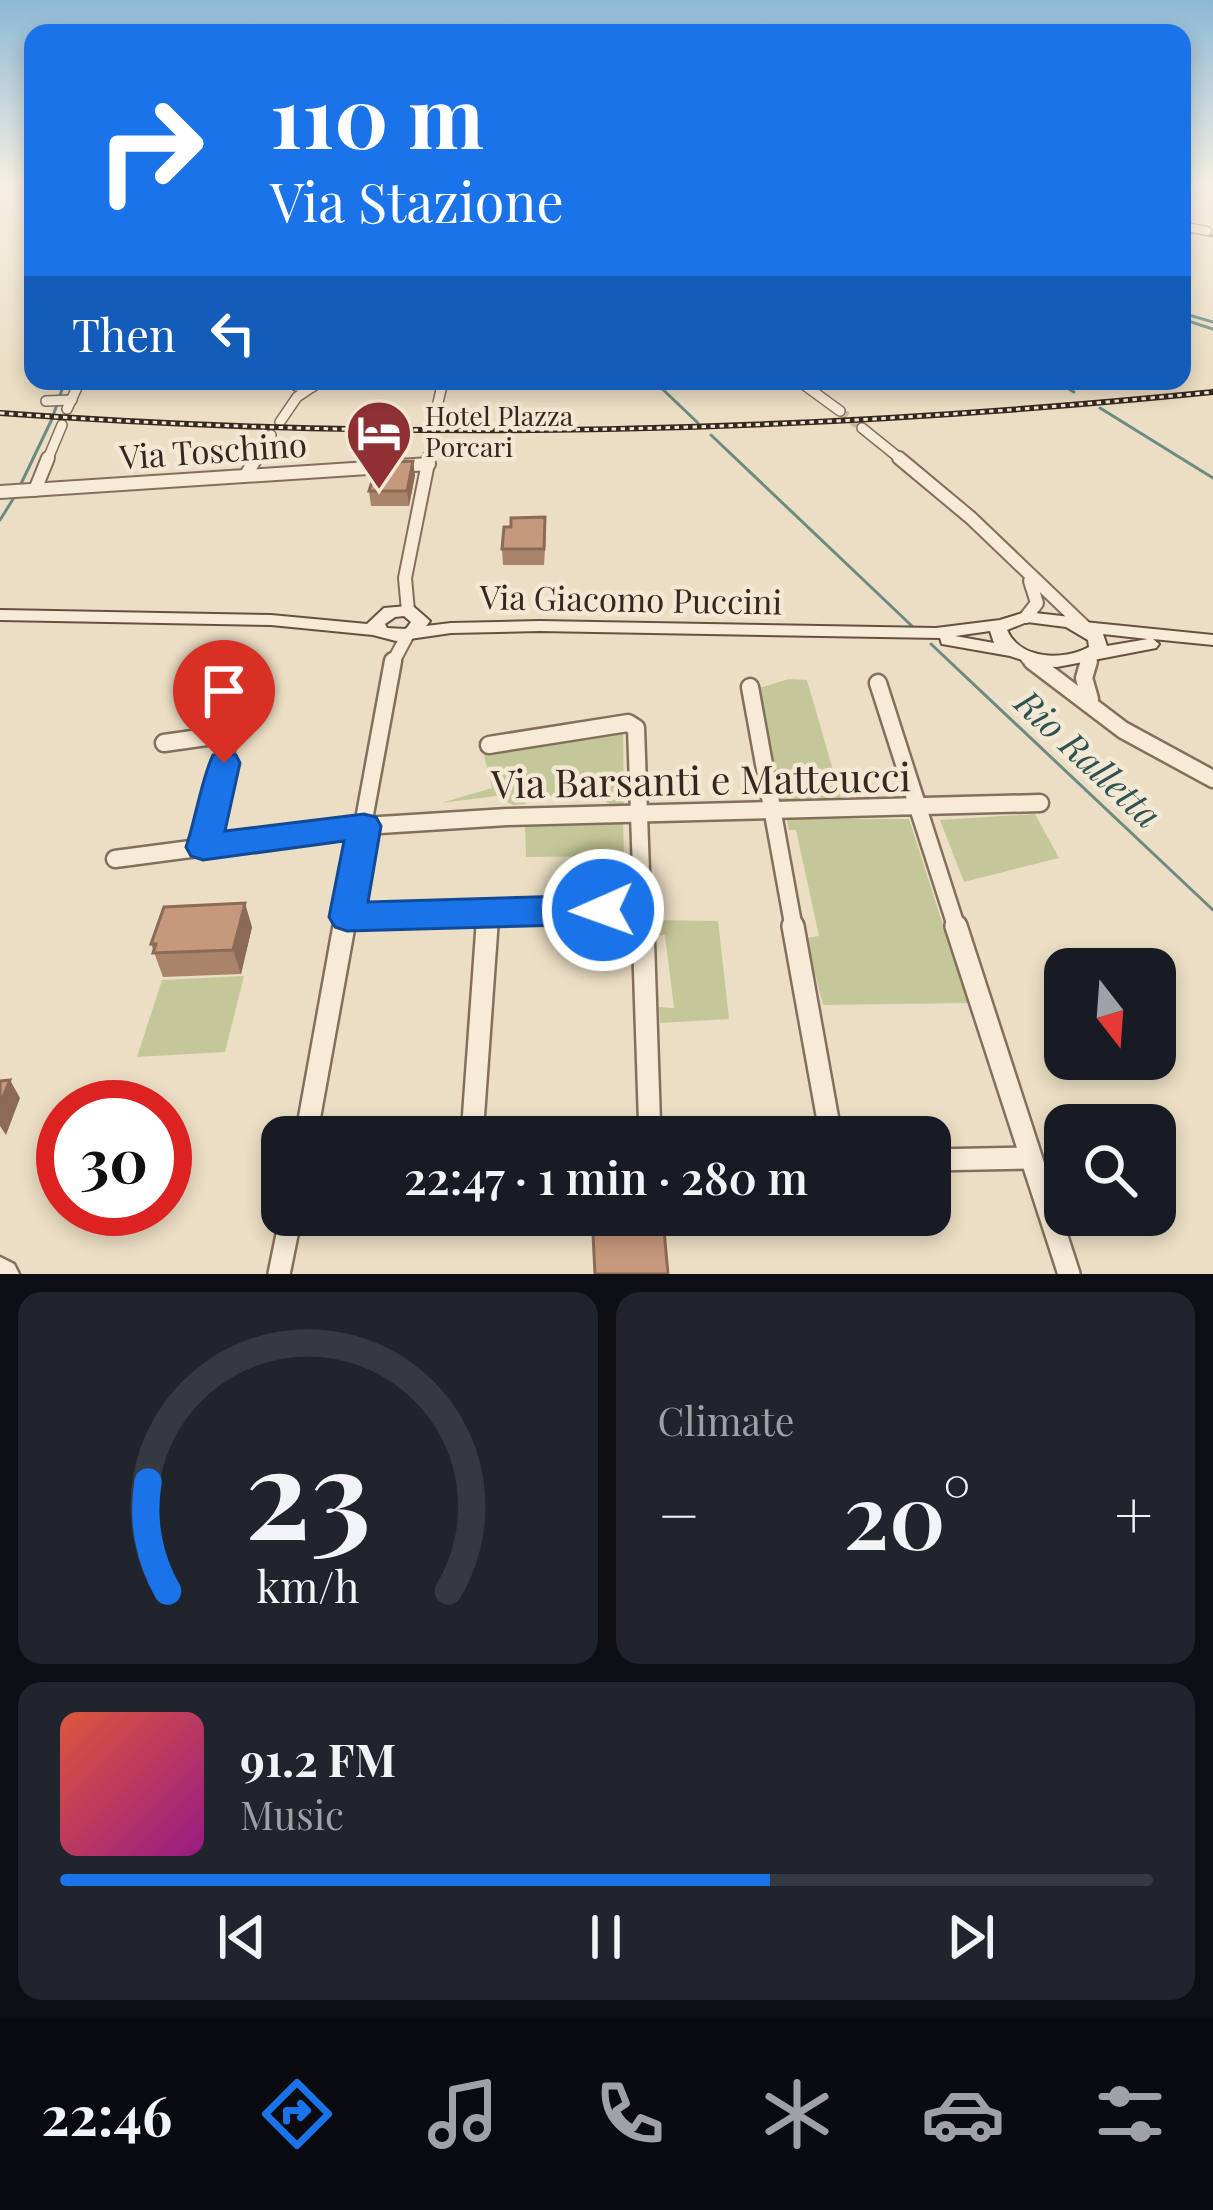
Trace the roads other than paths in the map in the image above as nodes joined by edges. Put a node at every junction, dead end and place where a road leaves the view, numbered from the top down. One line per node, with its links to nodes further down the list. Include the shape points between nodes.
1 (78, 390): 5 (street, via 69,405)
2 (294, 390): 7 (street)
3 (441, 390): 8 (street)
4 (811, 390): 6 (street)
5 (49, 401)
6 (840, 411)
7 (280, 422)
8 (434, 424)
9 (62, 425): 15 (street)
10 (862, 428): 16 (street)
11 (271, 435): 14 (street)
12 (432, 442): 13 (street)
13 (429, 464): 14 (street, Via Toschino); 19 (street)
14 (246, 475): 15 (street, Via Toschino)
15 (17, 491)
16 (1025, 572): 18 (street, via 1037,597); 21 (street)
17 (0, 615): 19 (main road, Via Giacomo Puccini)
18 (1026, 617): 20 (main road, Via Giacomo Puccini); 21 (main road, Via Giacomo Puccini)
19 (398, 622): 22 (main road, Via Giacomo Puccini); 26 (street); 26 (street)
20 (998, 625): 22 (main road, Via Giacomo Puccini); 24 (main road, via 998,637)
21 (1085, 627): 23 (main road, Via Giacomo Puccini); 25 (main road, via 1099,642)
22 (848, 634): 24 (main road, Via Giacomo Puccini)
23 (1213, 642): 25 (main road, Via Giacomo Puccini)
24 (1016, 653): 25 (main road, Via Giacomo Puccini, via 1062,661); 29 (street)
25 (1094, 654): 29 (street, via 1084,678)
26 (393, 659): 37 (street)
27 (878, 683): 34 (street)
28 (750, 687): 35 (street)
29 (1092, 704): 32 (street)
30 (164, 743): 38 (street, via 227,734)
31 (489, 745): 36 (street, via 633,724)
32 (1213, 779)
33 (1040, 803): 34 (street, Via Barsanti e Matteucci)
34 (917, 809): 35 (street, Via Barsanti e Matteucci); 47 (street)
35 (773, 812): 36 (street, Via Barsanti e Matteucci); 46 (street)
36 (637, 814): 37 (street, Via Barsanti e Matteucci); 40 (street)
37 (364, 826): 38 (street, Via Barsanti e Matteucci); 42 (street)
38 (203, 847): 39 (street, Via Barsanti e Matteucci)
39 (116, 859)
40 (641, 909): 41 (street); 45 (street)
41 (488, 913): 42 (street); 44 (street)
42 (347, 917): 43 (street)
43 (310, 1116)
44 (474, 1116)
45 (649, 1116)
46 (827, 1116)
47 (1031, 1158): 48 (street); 51 (street)
48 (951, 1160)
49 (287, 1236): 50 (street)
50 (280, 1274)
51 (1069, 1274)

